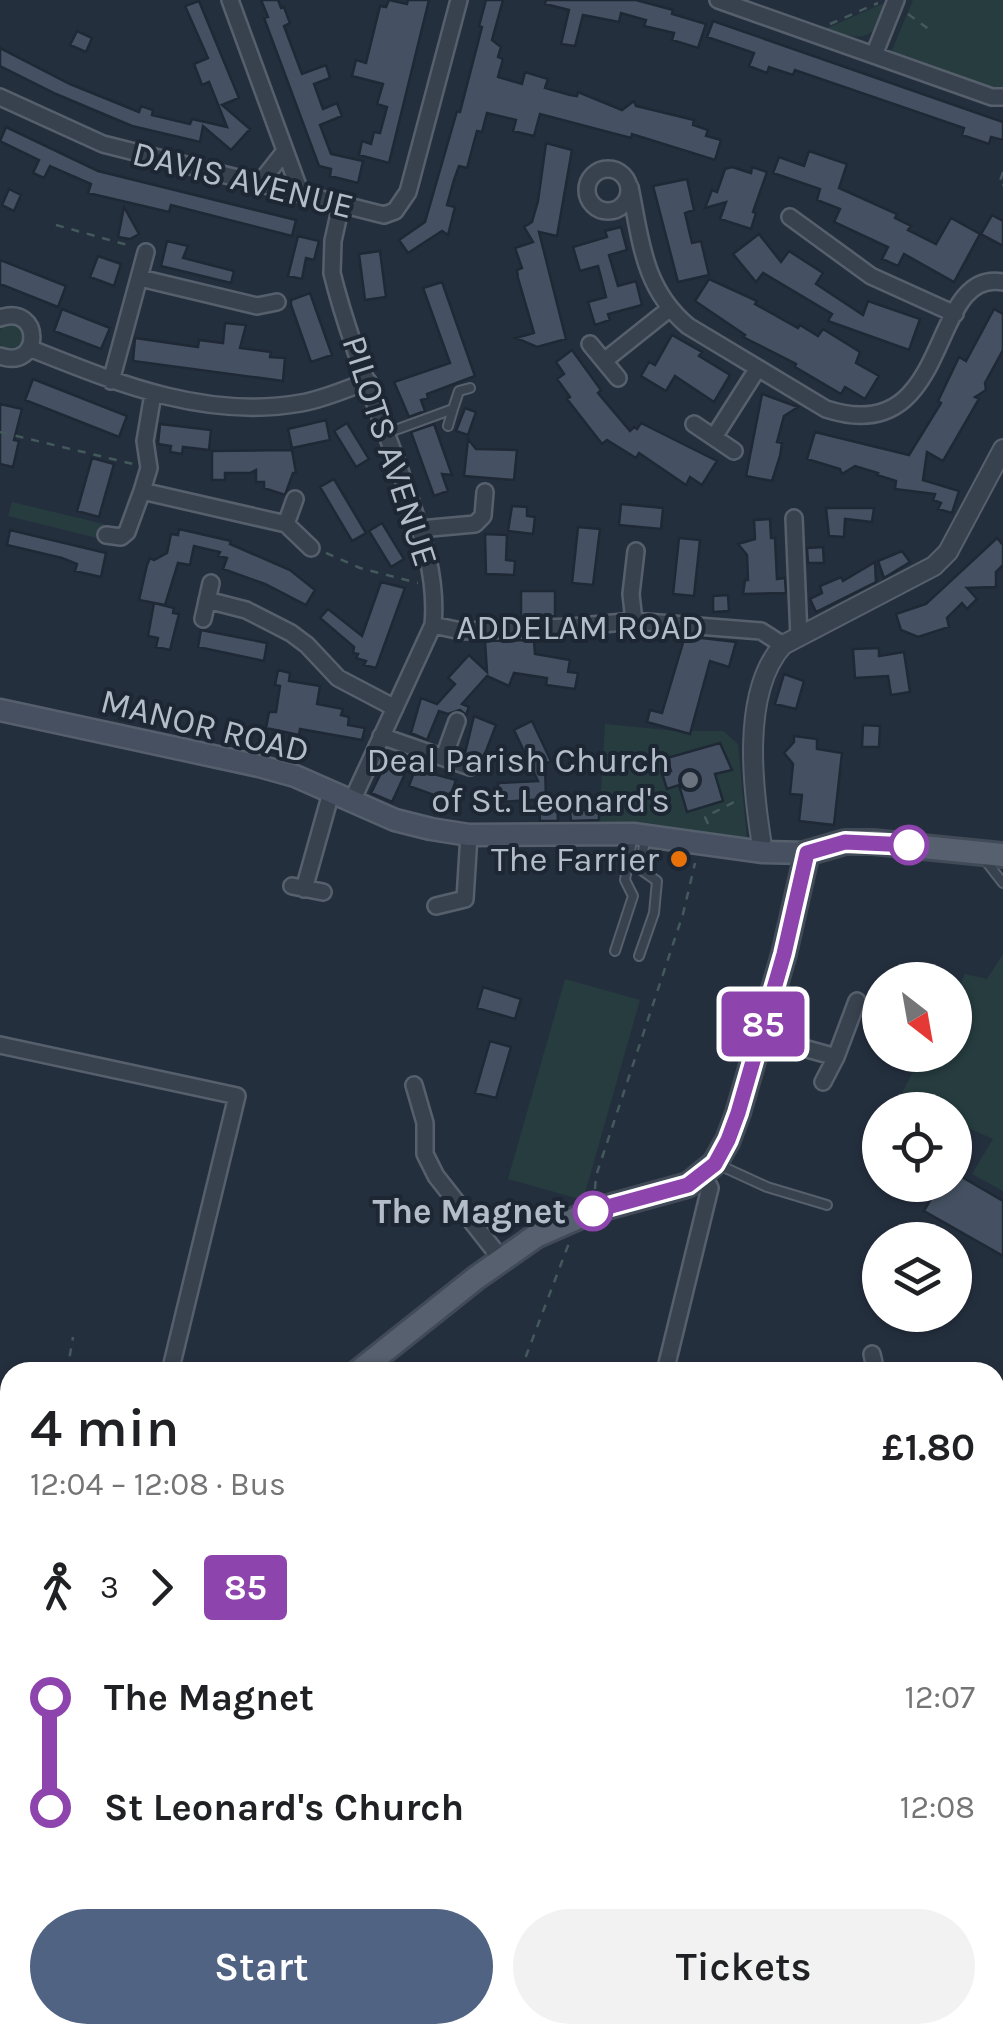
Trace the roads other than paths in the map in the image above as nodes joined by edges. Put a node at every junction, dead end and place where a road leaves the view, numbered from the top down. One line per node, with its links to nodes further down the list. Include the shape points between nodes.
1 (230, 0): 8 (street)
2 (460, 0): 12 (street, DAVIS AVENUE, via 403,202 384,214)
3 (718, 0): 5 (street)
4 (892, 3): 5 (street)
5 (874, 55): 7 (street)
6 (0, 96): 9 (street, DAVIS AVENUE, via 103,144)
7 (1003, 97)
8 (285, 151): 9 (street); 11 (street)
9 (258, 184): 11 (street, DAVIS AVENUE)
10 (630, 187): 13 (street); 13 (street, via 610,168 590,178 587,192 594,205); 15 (street)
11 (301, 194): 12 (street, DAVIS AVENUE)
12 (341, 205): 30 (street, PILOTS AVENUE, via 332,274)
13 (614, 210): 15 (street)
14 (790, 217): 21 (street, via 871,276)
15 (637, 221): 20 (street, via 648,272)
16 (146, 252): 17 (street)
17 (140, 278): 19 (street, via 257,306); 29 (street)
18 (1003, 282): 21 (street, via 971,290)
19 (276, 302)
20 (668, 310): 26 (street); 27 (street)
21 (955, 314): 27 (street, via 912,394 870,418 826,409)
22 (0, 318): 24 (street, via 24,320 32,332)
23 (590, 344): 26 (street)
24 (30, 348): 25 (street); 29 (street)
25 (2, 361)
26 (604, 361): 28 (street)
27 (758, 368): 37 (street)
28 (618, 378)
29 (112, 381): 32 (street)
30 (368, 381): 32 (street, via 320,398 256,408 218,408); 36 (street, PILOTS AVENUE)
31 (470, 388): 33 (lane, via 459,391)
32 (153, 394): 40 (street)
33 (453, 409): 35 (lane); 36 (lane)
34 (694, 424): 37 (street)
35 (448, 426)
36 (386, 433): 45 (street, PILOTS AVENUE)
37 (714, 437): 39 (street)
38 (1003, 449): 54 (street, via 954,542 934,566)
39 (734, 451)
40 (142, 491): 44 (street); 46 (street, via 128,532)
41 (485, 492): 45 (street, via 476,524)
42 (295, 498): 44 (street)
43 (794, 518): 54 (street)
44 (286, 524): 47 (street)
45 (420, 530): 53 (street, PILOTS AVENUE, via 434,587)
46 (106, 535)
47 (311, 548)
48 (636, 551): 52 (street)
49 (211, 583): 50 (street)
50 (207, 600): 51 (street); 55 (street, via 280,627 338,678)
51 (203, 618)
52 (634, 621): 53 (street, ADDELAM ROAD, via 461,631); 54 (street, ADDELAM ROAD, via 761,631)
53 (433, 625): 55 (street, PILOTS AVENUE)
54 (791, 641): 65 (street, via 770,660 756,714)
55 (395, 708): 58 (street, PILOTS AVENUE)
56 (0, 710): 61 (main road, MANOR ROAD, via 259,766)
57 (457, 722): 59 (street)
58 (381, 736): 59 (street); 62 (street, PILOTS AVENUE)
59 (444, 757): 60 (street)
60 (470, 766)
61 (331, 793): 62 (main road, MANOR ROAD); 69 (street, via 298,888)
62 (351, 803): 63 (main road, MANOR ROAD)
63 (469, 835): 64 (main road, MANOR ROAD); 70 (street, via 471,900)
64 (640, 835): 65 (main road, MANOR ROAD); 71 (lane, via 624,880 633,896); 72 (lane, via 640,869 657,881)
65 (763, 852): 66 (main road, MANOR ROAD)
66 (807, 853): 67 (main road, via 860,842); 74 (main road)
67 (992, 854): 68 (lane)
68 (1003, 883)
69 (322, 892)
70 (436, 906)
71 (615, 951)
72 (638, 956)
73 (856, 1001): 76 (street)
74 (760, 1036): 76 (street); 79 (main road, via 728,1140)
75 (0, 1044): 83 (street, via 238,1096)
76 (836, 1057): 77 (street)
77 (823, 1082)
78 (414, 1084): 81 (street, via 425,1154 436,1176)
79 (709, 1169): 80 (lane); 81 (main road, via 688,1185 585,1214); 85 (street, via 710,1188)
80 (827, 1205)
81 (502, 1260): 84 (main road)
82 (872, 1354): 86 (street)
83 (172, 1362)
84 (371, 1362)
85 (666, 1362)
86 (874, 1362)

